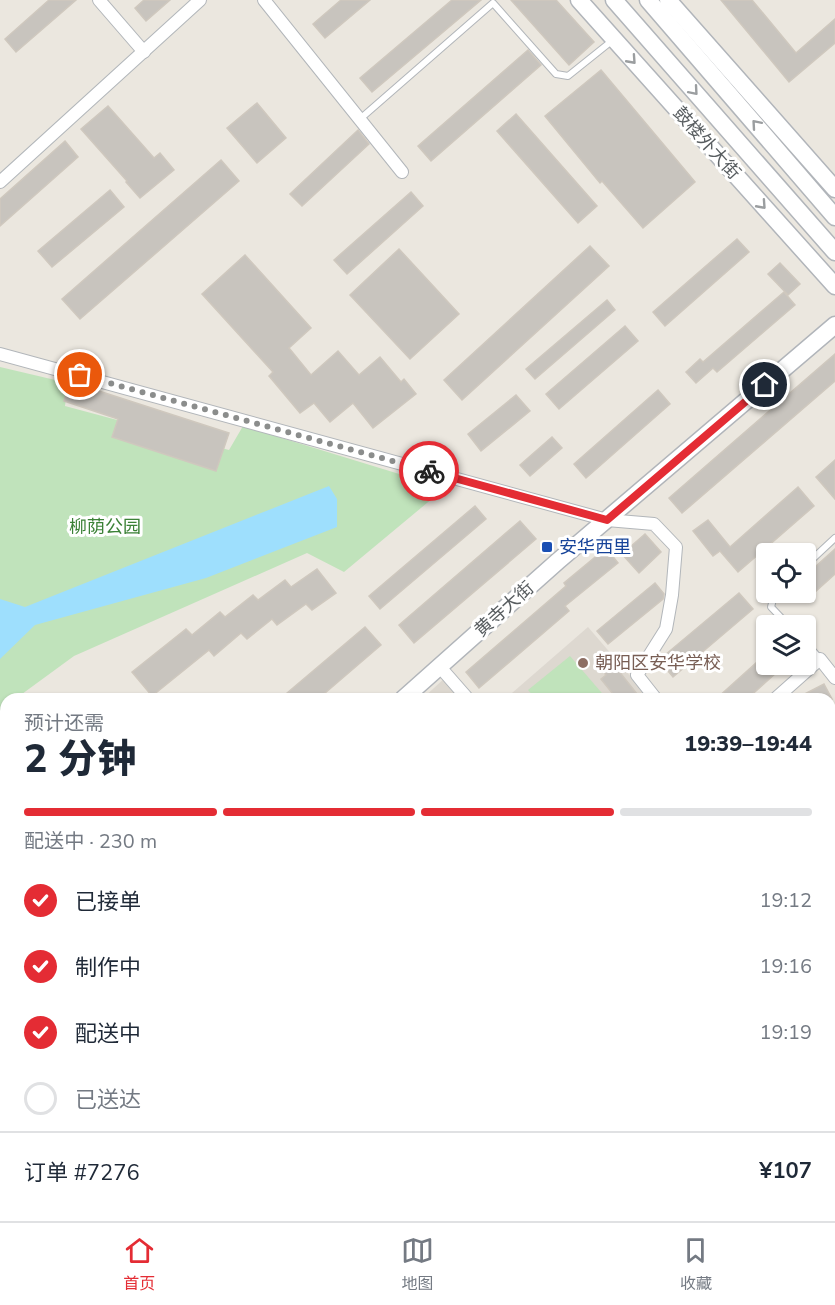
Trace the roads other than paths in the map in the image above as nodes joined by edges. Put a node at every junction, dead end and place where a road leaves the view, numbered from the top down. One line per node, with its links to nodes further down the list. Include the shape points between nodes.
1 (99, 0): 9 (street)
2 (201, 0): 9 (street)
3 (264, 0): 10 (street)
4 (579, 0): 8 (street, 鼓楼外大街)
5 (614, 0): 15 (street, 鼓楼外大街, one-way to 15)
6 (648, 0): 14 (street, one-way to 6)
7 (668, 0): 13 (street)
8 (614, 40): 10 (lane, via 568,76 556,74 494,3); 16 (street, 鼓楼外大街, one-way to 16)
9 (144, 52): 12 (street)
10 (360, 119): 11 (street)
11 (402, 172)
12 (0, 182)
13 (835, 189)
14 (835, 217)
15 (835, 252)
16 (835, 286)
17 (835, 325): 19 (street, 黄寺大街)
18 (0, 354): 19 (street)
19 (607, 520): 26 (street, 黄寺大街); 30 (street, via 654,524 676,547 666,629 637,675)
20 (835, 538): 21 (lane)
21 (816, 556)
22 (772, 603): 23 (lane)
23 (779, 615)
24 (816, 654): 25 (lane)
25 (820, 659): 27 (street); 31 (street)
26 (440, 667): 28 (street, 黄寺大街); 29 (street)
27 (835, 678)
28 (410, 693)
29 (463, 693)
30 (651, 693)
31 (782, 693)

